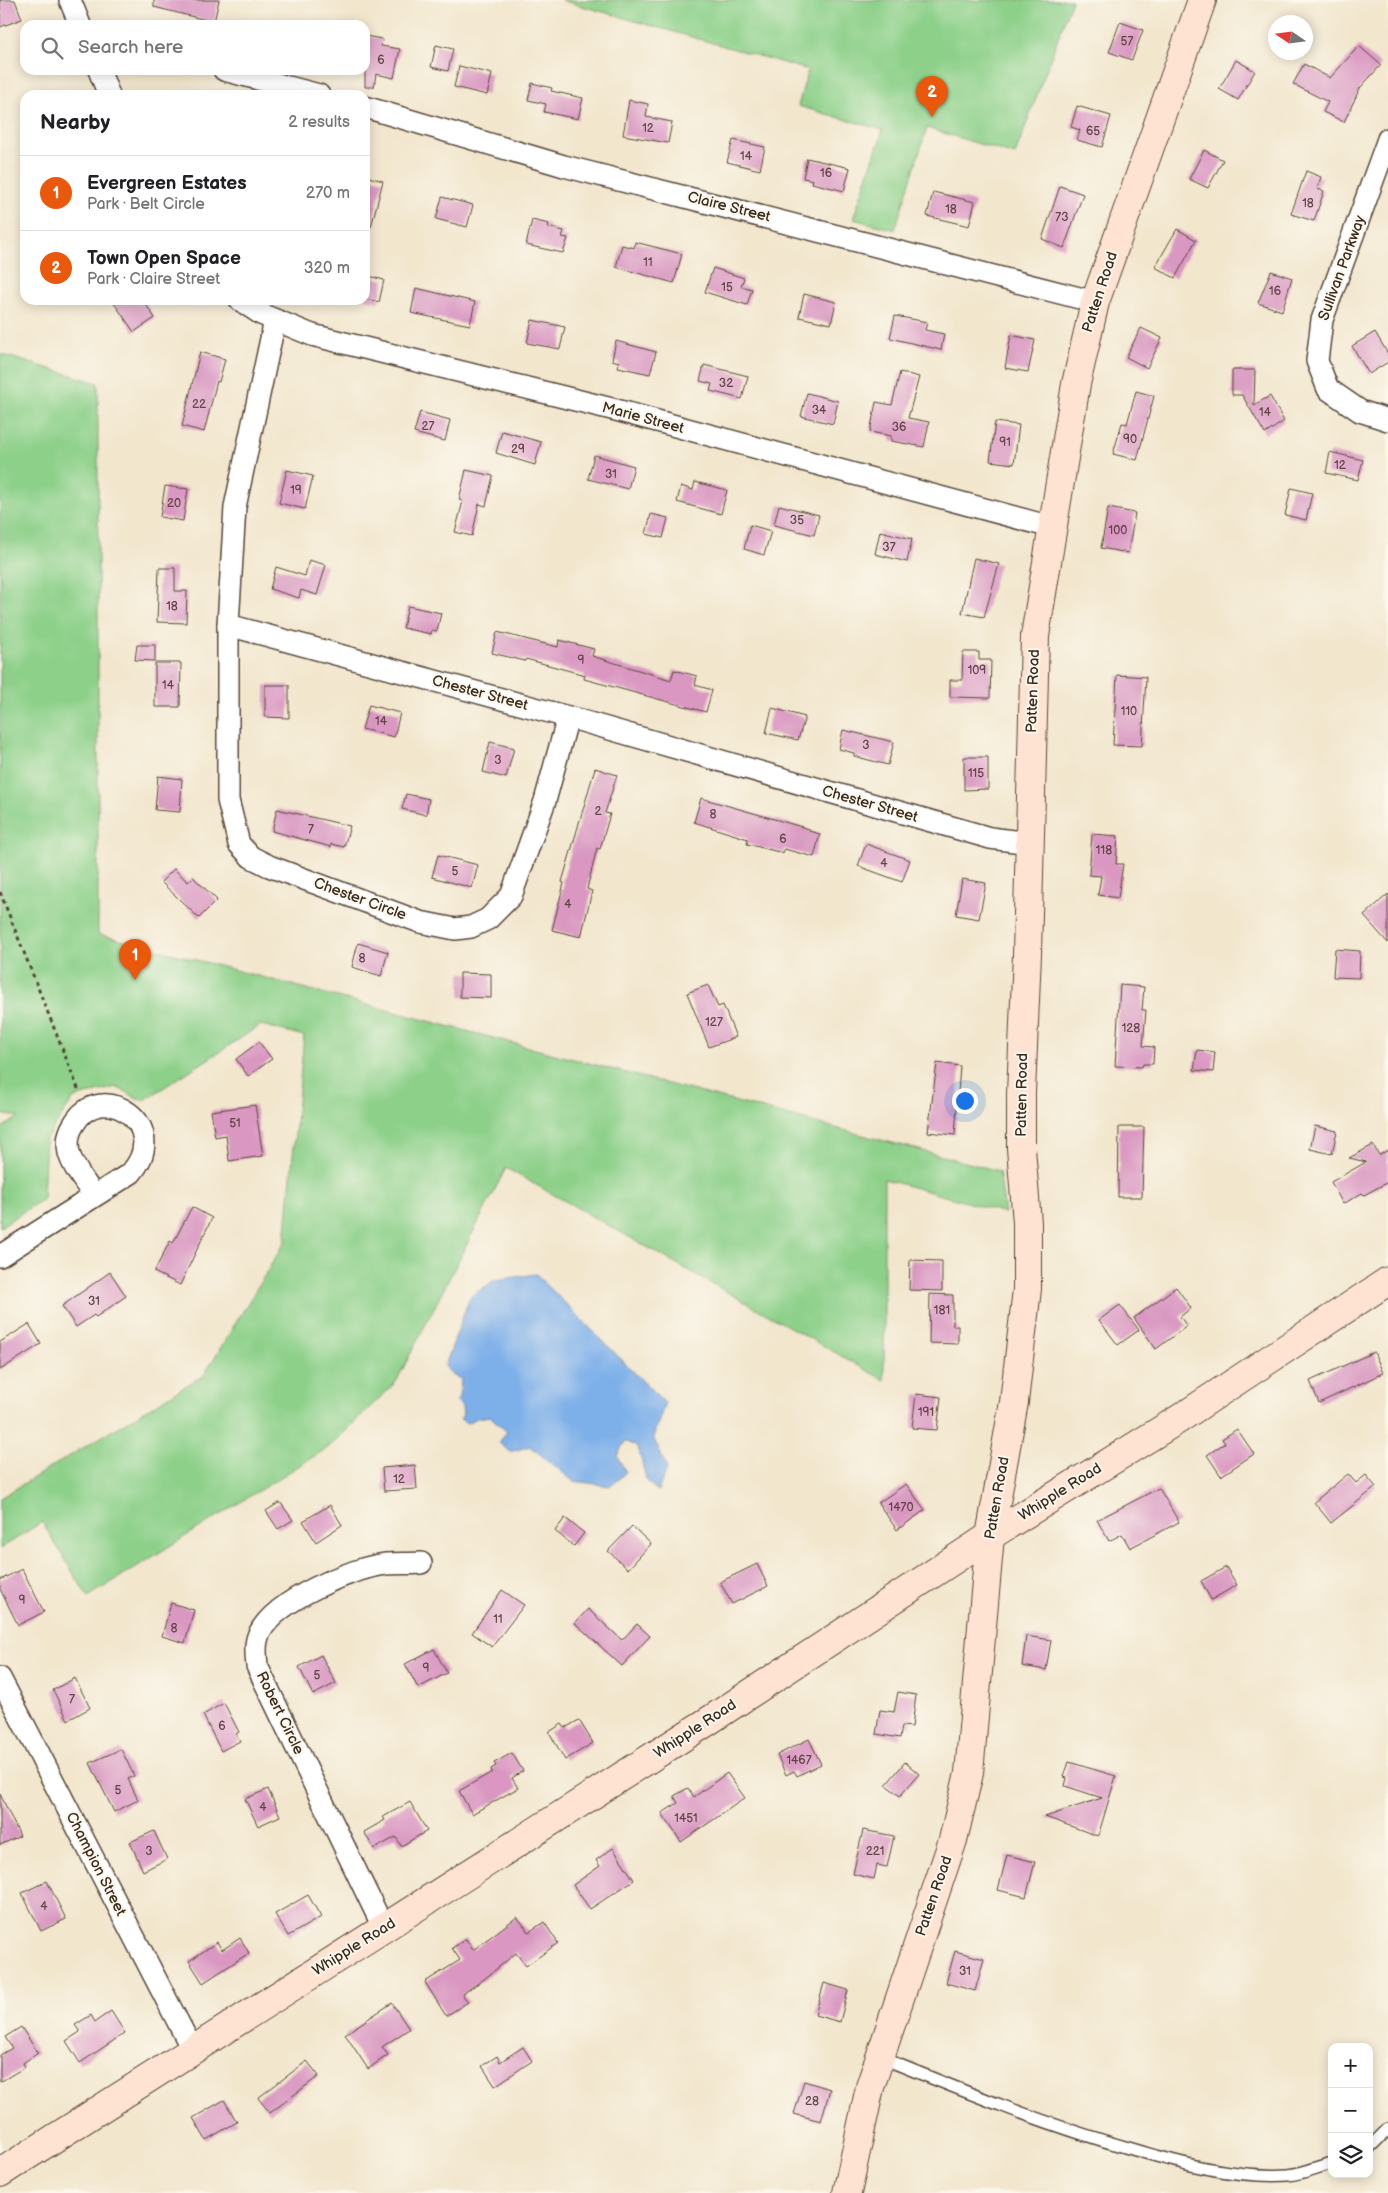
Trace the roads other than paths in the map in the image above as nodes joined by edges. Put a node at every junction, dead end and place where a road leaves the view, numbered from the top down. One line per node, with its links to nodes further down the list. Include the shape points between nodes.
1 (70, 0): 3 (street)
2 (1202, 0): 10 (street, Patten Road)
3 (78, 20)
4 (101, 75): 6 (street)
5 (243, 75): 7 (street)
6 (107, 90)
7 (300, 90)
8 (370, 108): 10 (street, Claire Street, via 564,166)
9 (1388, 139): 13 (street, Sullivan Parkway, via 1322,320 1318,361 1328,390 1360,411)
10 (1094, 302): 14 (street, Patten Road)
11 (248, 305): 12 (street, Marie Street)
12 (274, 320): 14 (street, Marie Street, via 312,335 616,410); 15 (street, via 234,507)
13 (1388, 420)
14 (1051, 527): 17 (street, Patten Road, via 1034,652)
15 (228, 625): 16 (street, Chester Street); 16 (street, Chester Circle, via 228,800 239,844 251,857 269,866 420,922 455,929 471,927 488,919 512,896 545,801)
16 (568, 717): 17 (street, Chester Street, via 990,838)
17 (1030, 844): 21 (street, Patten Road, via 1021,1093 1027,1289 1014,1402)
18 (94, 1196): 18 (street, via 131,1173 144,1151 145,1138 141,1126 123,1108 110,1104 86,1110 74,1124 68,1142 70,1154); 19 (street)
19 (0, 1256)
20 (1388, 1281): 21 (street, Whipple Road, via 1179,1419)
21 (990, 1536): 24 (street, Whipple Road); 26 (street, Patten Road, via 973,1736 963,1806)
22 (421, 1563): 24 (street, Robert Circle, via 377,1566 351,1572 318,1586 268,1619 258,1634 256,1649 257,1666)
23 (0, 1678): 25 (street, Champion Street)
24 (384, 1929): 25 (street, Whipple Road)
25 (192, 2049): 30 (street, Whipple Road)
26 (880, 2057): 29 (lane, via 1004,2107 1176,2162 1239,2174 1290,2175); 31 (street, Patten Road, via 860,2123)
27 (1388, 2129): 28 (lane)
28 (1373, 2144)
29 (1328, 2164)
30 (0, 2173)
31 (847, 2193)

